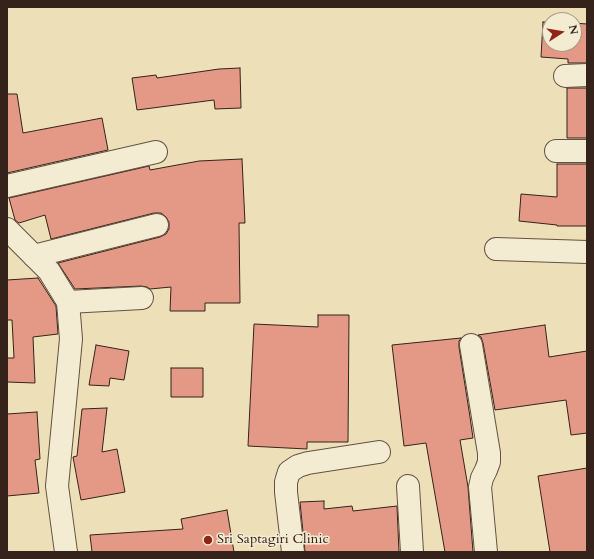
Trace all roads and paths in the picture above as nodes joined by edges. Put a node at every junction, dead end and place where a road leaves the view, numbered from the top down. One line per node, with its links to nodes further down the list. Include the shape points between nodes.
1 (587, 75): 2 (street)
2 (565, 76)
3 (556, 151): 4 (street)
4 (587, 151)
5 (156, 152): 6 (street)
6 (7, 186)
7 (157, 225): 11 (street)
8 (7, 229): 11 (street)
9 (496, 248): 10 (street)
10 (587, 252)
11 (34, 256): 13 (street, via 49,271)
12 (142, 298): 13 (street)
13 (68, 302): 17 (street, via 71,339 56,486)
14 (471, 345): 20 (street, via 490,453 480,487)
15 (379, 452): 18 (street, via 308,463 289,472 286,492)
16 (408, 486): 19 (street)
17 (66, 552)
18 (293, 552)
19 (412, 552)
20 (486, 552)

